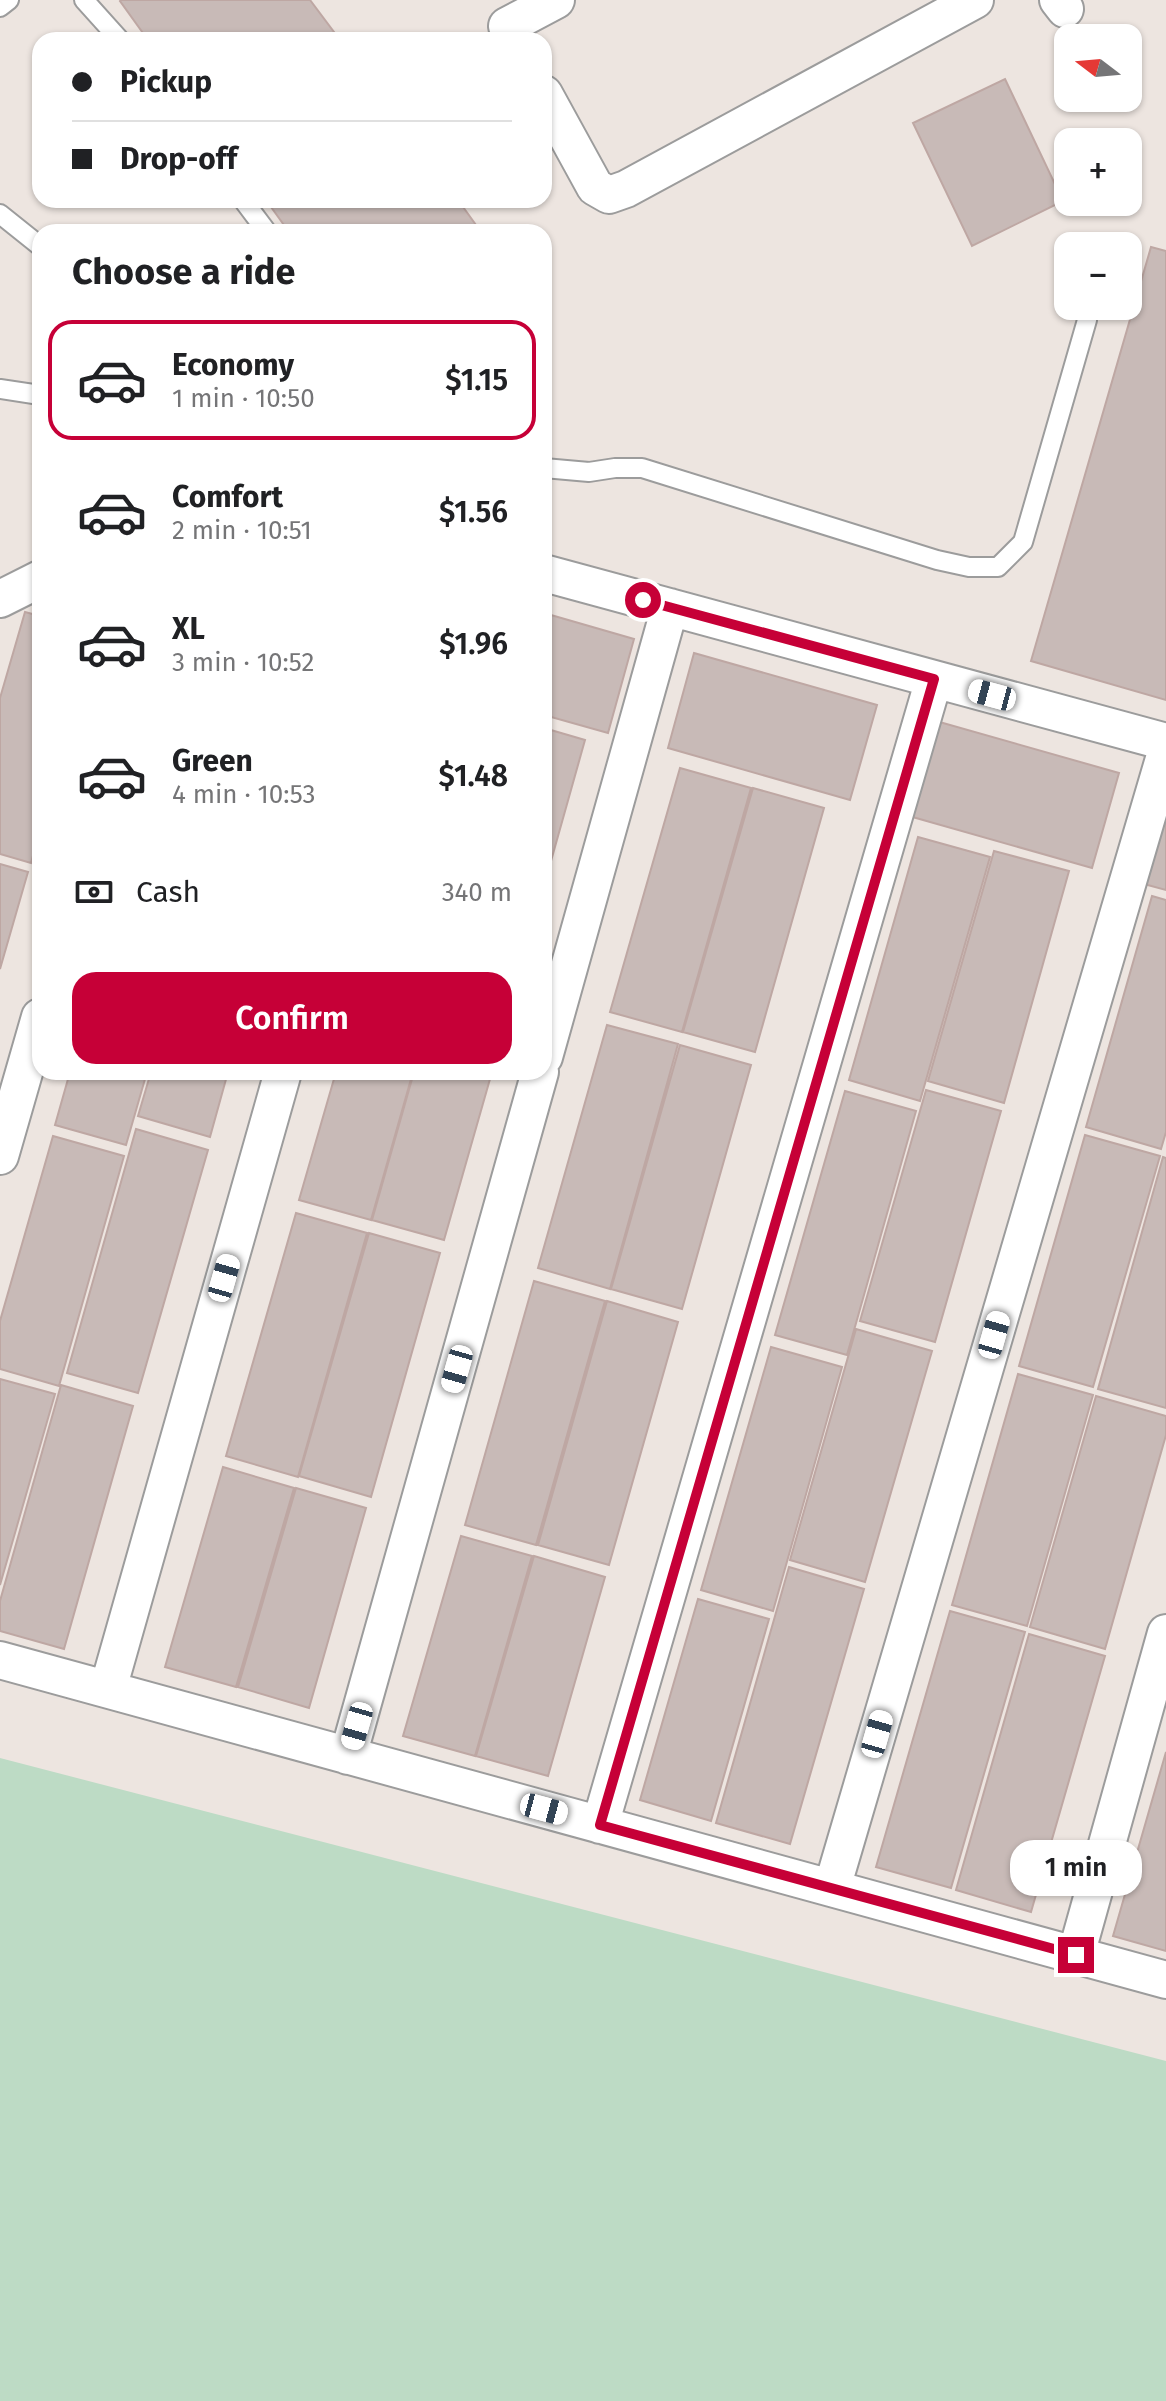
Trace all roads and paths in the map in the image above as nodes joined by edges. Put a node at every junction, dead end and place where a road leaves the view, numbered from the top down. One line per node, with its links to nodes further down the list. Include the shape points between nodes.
1 (9, 0): 5 (lane)
2 (84, 0): 7 (lane)
3 (556, 0): 6 (street)
4 (975, 0): 8 (street, via 609,195 595,187)
5 (0, 7)
6 (504, 22)
7 (113, 32)
8 (552, 109)
9 (0, 214): 10 (lane)
10 (32, 240)
11 (1087, 320): 14 (lane, via 1023,542 998,567 937,560 642,468)
12 (0, 389): 13 (lane)
13 (32, 394)
14 (552, 469)
15 (552, 575): 18 (street)
16 (32, 583): 17 (street)
17 (0, 599)
18 (670, 607): 19 (street); 22 (street)
19 (934, 679): 20 (street); 31 (street)
20 (1166, 742)
21 (1166, 752): 32 (street)
22 (552, 1028)
23 (32, 1045): 26 (street)
24 (281, 1080): 29 (street)
25 (538, 1080): 30 (street)
26 (0, 1156)
27 (1166, 1633): 33 (street)
28 (0, 1660): 29 (street)
29 (108, 1689): 30 (street)
30 (348, 1756): 31 (street)
31 (600, 1825): 32 (street)
32 (832, 1888): 33 (street)
33 (1076, 1955): 34 (street)
34 (1166, 1980)

